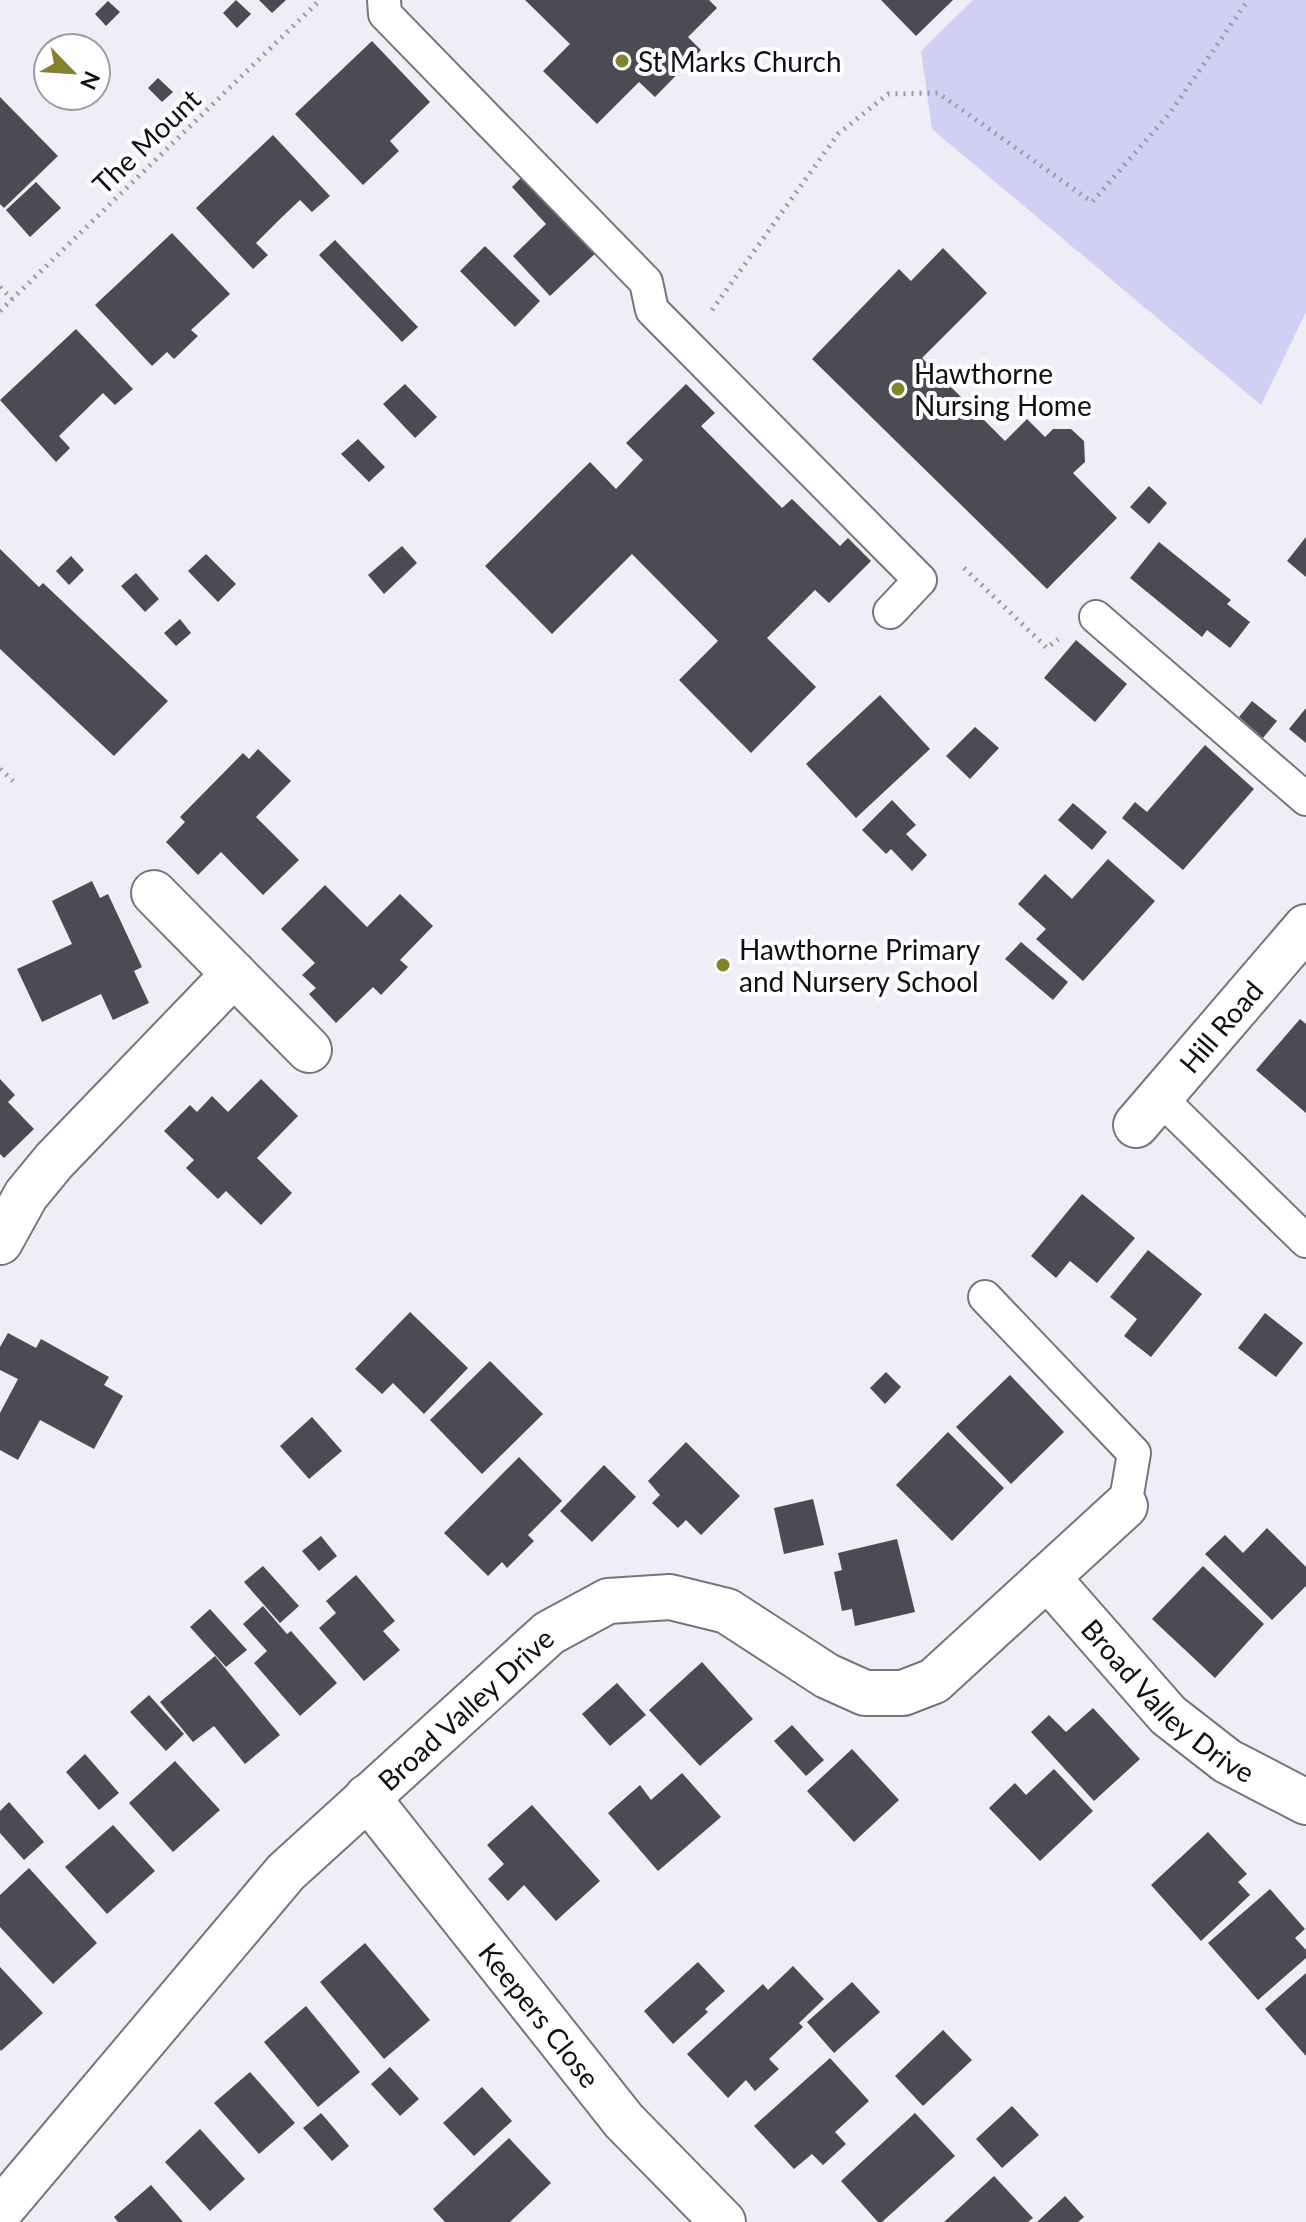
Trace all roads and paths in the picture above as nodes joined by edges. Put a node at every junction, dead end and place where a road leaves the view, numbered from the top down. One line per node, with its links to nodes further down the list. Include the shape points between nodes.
1 (320, 0): 5 (path, The Mount)
2 (384, 0): 8 (lane, via 385,14 646,282 652,310 920,580)
3 (1248, 0): 7 (path, via 1170,113 1092,202 938,93 888,94 838,134)
4 (0, 287): 5 (path)
5 (12, 299): 6 (path, The Mount)
6 (0, 311)
7 (707, 317)
8 (890, 612)
9 (1096, 617): 12 (lane)
10 (0, 769): 11 (path)
11 (13, 781)
12 (1306, 799)
13 (154, 893): 15 (street)
14 (1306, 927): 17 (street, Hill Road)
15 (234, 974): 16 (street); 19 (street, via 54,1161 26,1195)
16 (309, 1050)
17 (1148, 1111): 18 (lane)
18 (1306, 1241)
19 (0, 1242)
20 (985, 1297): 21 (lane, via 1134,1453)
21 (1125, 1506): 22 (street, Broad Valley Drive)
22 (1047, 1577): 23 (street, Broad Valley Drive, via 934,1681 903,1693 865,1693 827,1676 727,1611 670,1597 608,1601 549,1633); 24 (street, Broad Valley Drive, via 1168,1715 1227,1761)
23 (367, 1797): 25 (street, Broad Valley Drive, via 286,1872); 26 (street, Keepers Close, via 624,2121)
24 (1306, 1802)
25 (0, 2211)
26 (723, 2222)

